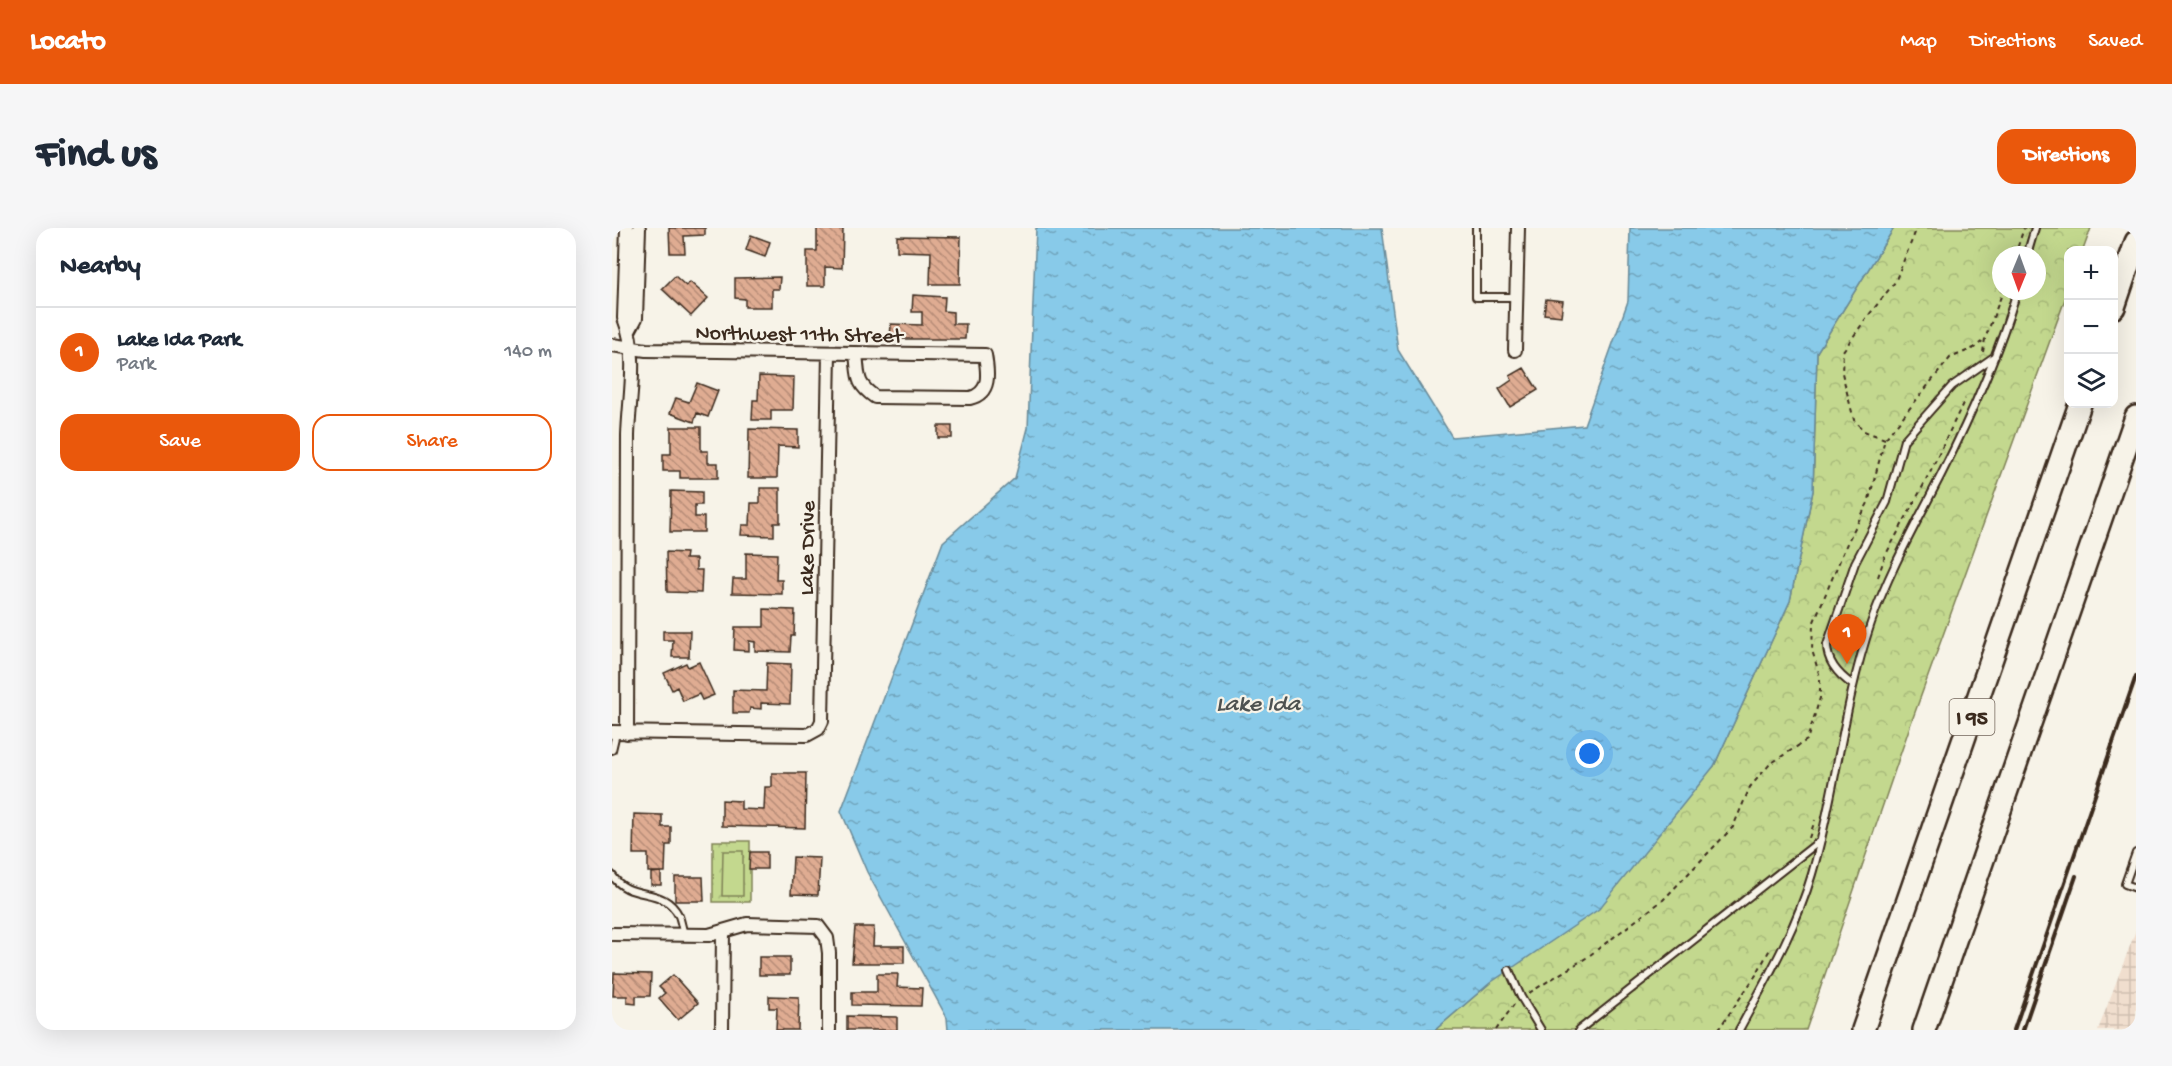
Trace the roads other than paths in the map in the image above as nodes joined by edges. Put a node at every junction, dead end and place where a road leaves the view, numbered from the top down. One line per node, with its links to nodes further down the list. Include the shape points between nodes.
1 (627, 228): 11 (street, via 624,318)
2 (639, 228): 11 (street, via 636,318)
3 (1476, 228): 8 (lane, via 1476,297)
4 (1518, 228): 8 (street)
5 (2035, 228): 7 (lane)
6 (2136, 242): 10 (highway)
7 (2030, 246)
8 (1517, 297): 14 (street)
9 (2013, 300): 17 (lane)
10 (2116, 300)
11 (629, 331): 13 (street)
12 (612, 345): 13 (street, Northwest 11th Street)
13 (632, 347): 15 (street, Northwest 11th Street); 21 (street)
14 (1515, 350)
15 (830, 353): 16 (street, Northwest 11th Street); 21 (street, Lake Drive, via 822,721 818,729 807,735)
16 (856, 354): 16 (street, Northwest 11th Street, via 863,388 875,397 978,396 988,379 985,355)
17 (1995, 356): 20 (lane, via 1970,416 1889,577); 20 (lane, via 1952,386 1904,440 1887,502 1855,563 1827,645 1827,654 1836,670)
18 (2079, 408): 36 (highway, I 95)
19 (2136, 417): 37 (highway, I 95)
20 (1853, 685): 23 (lane)
21 (618, 733): 22 (lane)
22 (612, 750)
23 (1822, 839): 34 (lane); 35 (lane, via 1799,913)
24 (2136, 853): 26 (lane, via 2125,884)
25 (612, 875): 29 (lane, via 631,891 658,896 670,904 679,916)
26 (2136, 888)
27 (723, 931): 29 (street); 31 (street); 32 (street, via 747,924 818,926 828,938)
28 (612, 934): 29 (street)
29 (684, 934)
30 (1509, 970): 33 (lane)
31 (722, 1030)
32 (829, 1030)
33 (1541, 1030)
34 (1579, 1030)
35 (1739, 1030)
36 (1863, 1030)
37 (1924, 1030)

